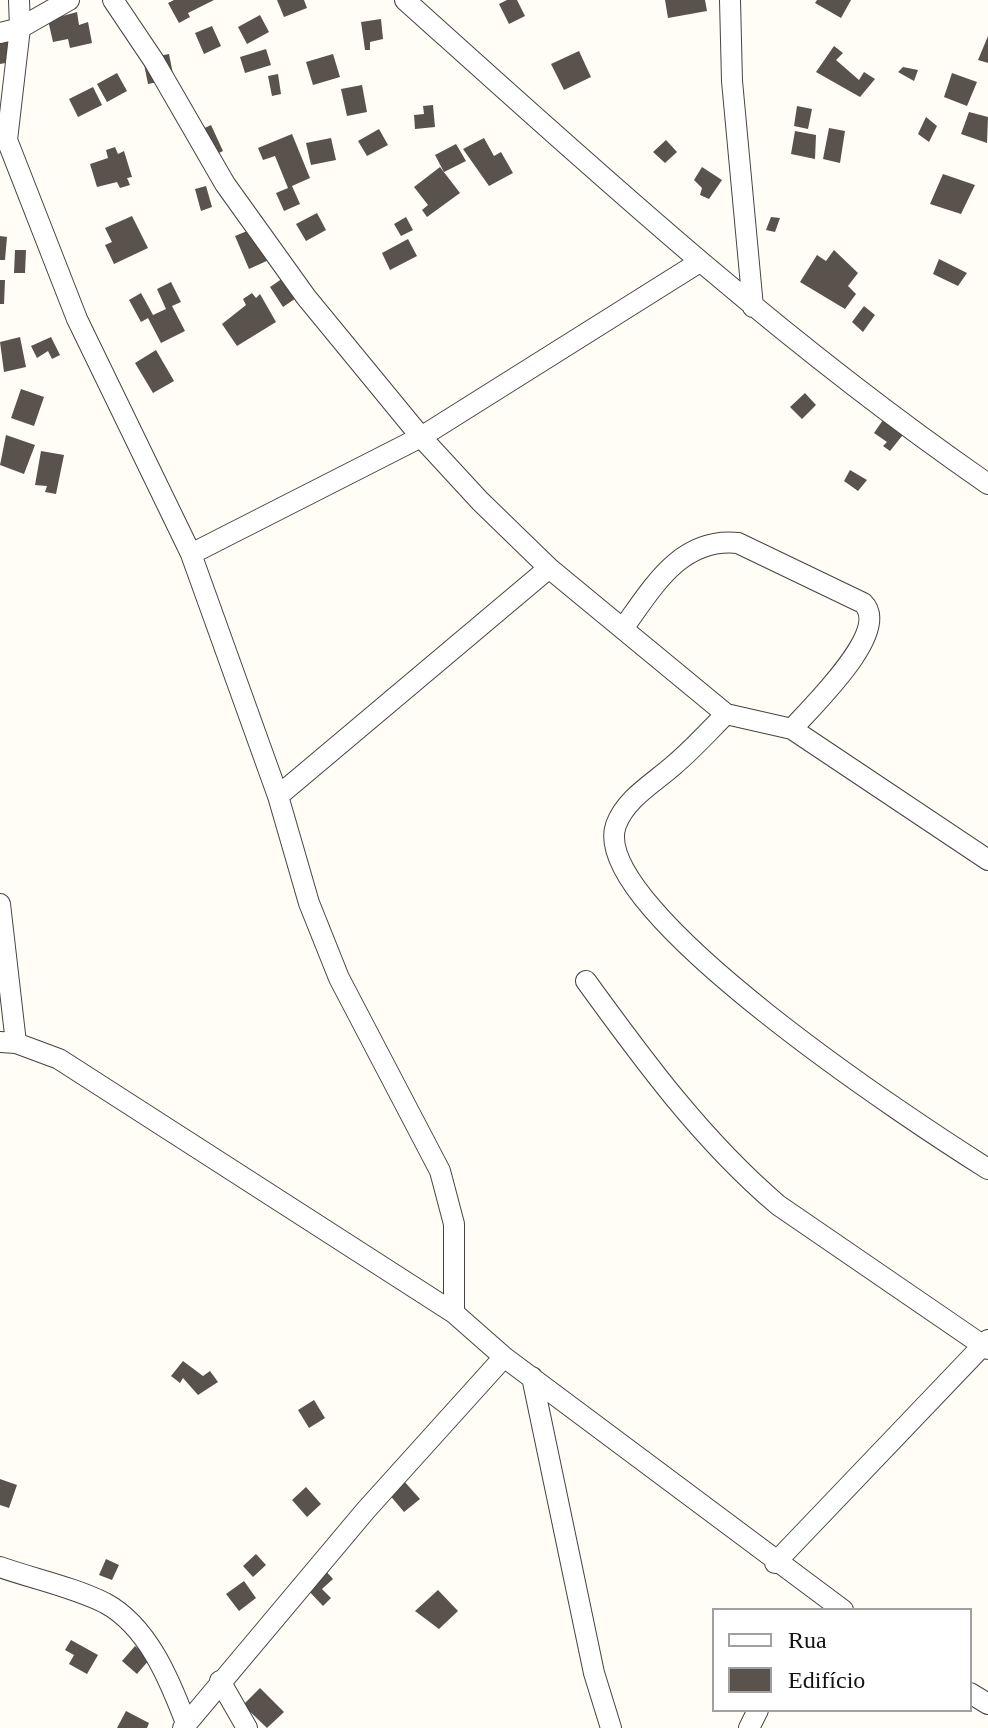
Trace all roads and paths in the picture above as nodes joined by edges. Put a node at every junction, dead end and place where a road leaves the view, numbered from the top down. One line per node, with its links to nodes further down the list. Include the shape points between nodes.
1 (19, 0): 6 (street)
2 (69, 0): 6 (street)
3 (113, 0): 10 (street, via 225,184 306,297)
4 (405, 0): 8 (street)
5 (730, 0): 9 (street, via 732,81)
6 (10, 30): 7 (street)
7 (4, 148): 12 (street, via 77,319)
8 (698, 263): 9 (street); 10 (street)
9 (753, 307): 11 (street, via 893,419)
10 (421, 437): 12 (street); 13 (street)
11 (988, 484)
12 (191, 554): 17 (street)
13 (549, 568): 14 (street); 17 (street)
14 (624, 627): 15 (street); 16 (street, via 682,556 720,541 738,543 863,603 870,614 867,635)
15 (726, 714): 16 (street); 22 (street, via 627,804 615,828 617,853 630,882 703,962 807,1045)
16 (792, 729): 18 (street)
17 (278, 796): 23 (street, via 309,903 339,978 440,1171 454,1224)
18 (988, 860)
19 (0, 904): 21 (street)
20 (586, 981): 24 (street, via 710,1142 749,1180 778,1205)
21 (8, 1042): 23 (street, via 59,1059)
22 (988, 1169)
23 (454, 1313): 25 (street)
24 (987, 1345): 27 (street)
25 (504, 1357): 26 (street); 31 (street)
26 (532, 1377): 27 (street); 34 (street)
27 (775, 1563): 29 (street)
28 (0, 1567): 32 (street, via 106,1604 129,1624 169,1677)
29 (812, 1602): 30 (street)
30 (835, 1608)
31 (220, 1681): 32 (street); 33 (street)
32 (185, 1725)
33 (247, 1728)
34 (611, 1728)

